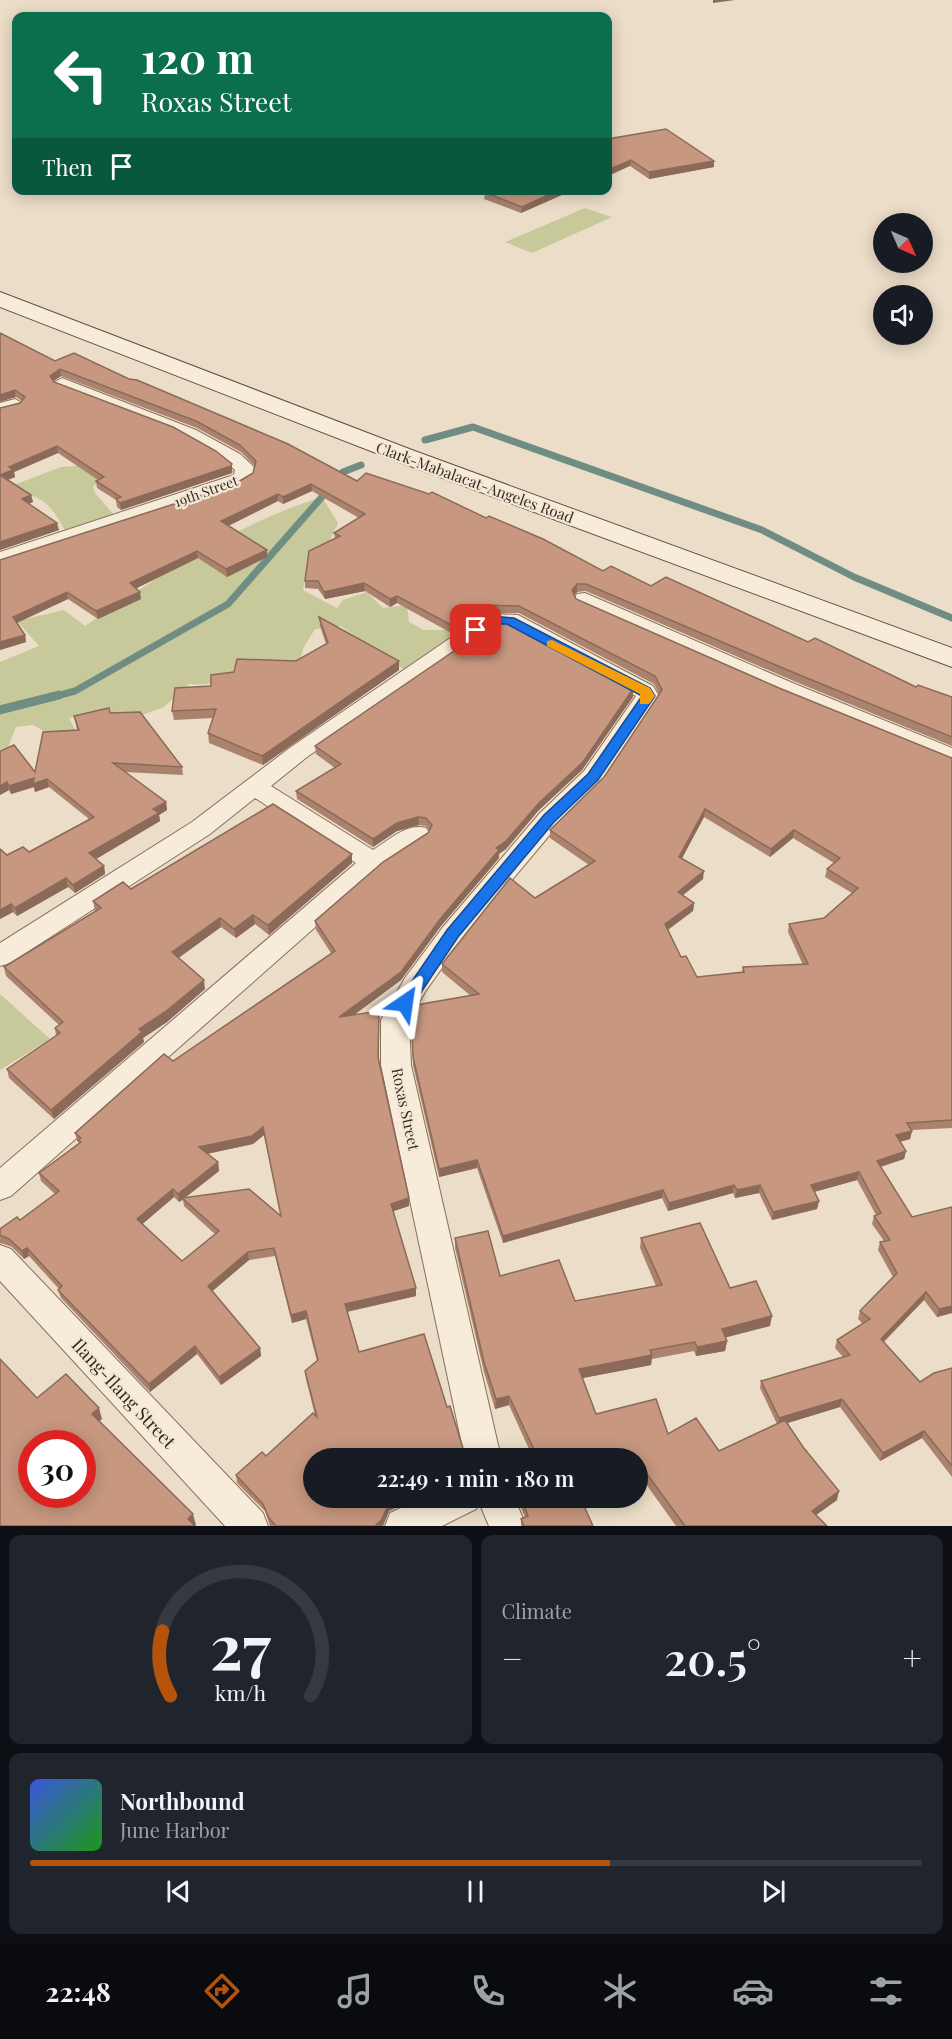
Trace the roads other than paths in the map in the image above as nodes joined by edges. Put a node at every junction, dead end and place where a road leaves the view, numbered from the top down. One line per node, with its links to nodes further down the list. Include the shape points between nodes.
1 (0, 299): 5 (main road, Clark-Mabalacat-Angeles Road, via 381,447)
2 (62, 383): 3 (street, 19th Street, via 197,438 241,462 245,469 243,477 226,486)
3 (0, 559)
4 (585, 599): 6 (street)
5 (952, 658)
6 (952, 757)
7 (254, 786): 9 (street); 10 (street, via 201,828); 13 (street, Roxas Street, via 492,620 510,620 648,696 593,777 549,819 452,934 395,1020 396,1065)
8 (417, 834): 9 (street)
9 (373, 862): 11 (street)
10 (0, 956)
11 (0, 1187)
12 (0, 1259): 16 (street, Ilang-Ilang Street)
13 (481, 1448)
14 (441, 1508): 17 (street)
15 (500, 1508): 18 (street)
16 (250, 1526)
17 (404, 1526)
18 (508, 1526)

